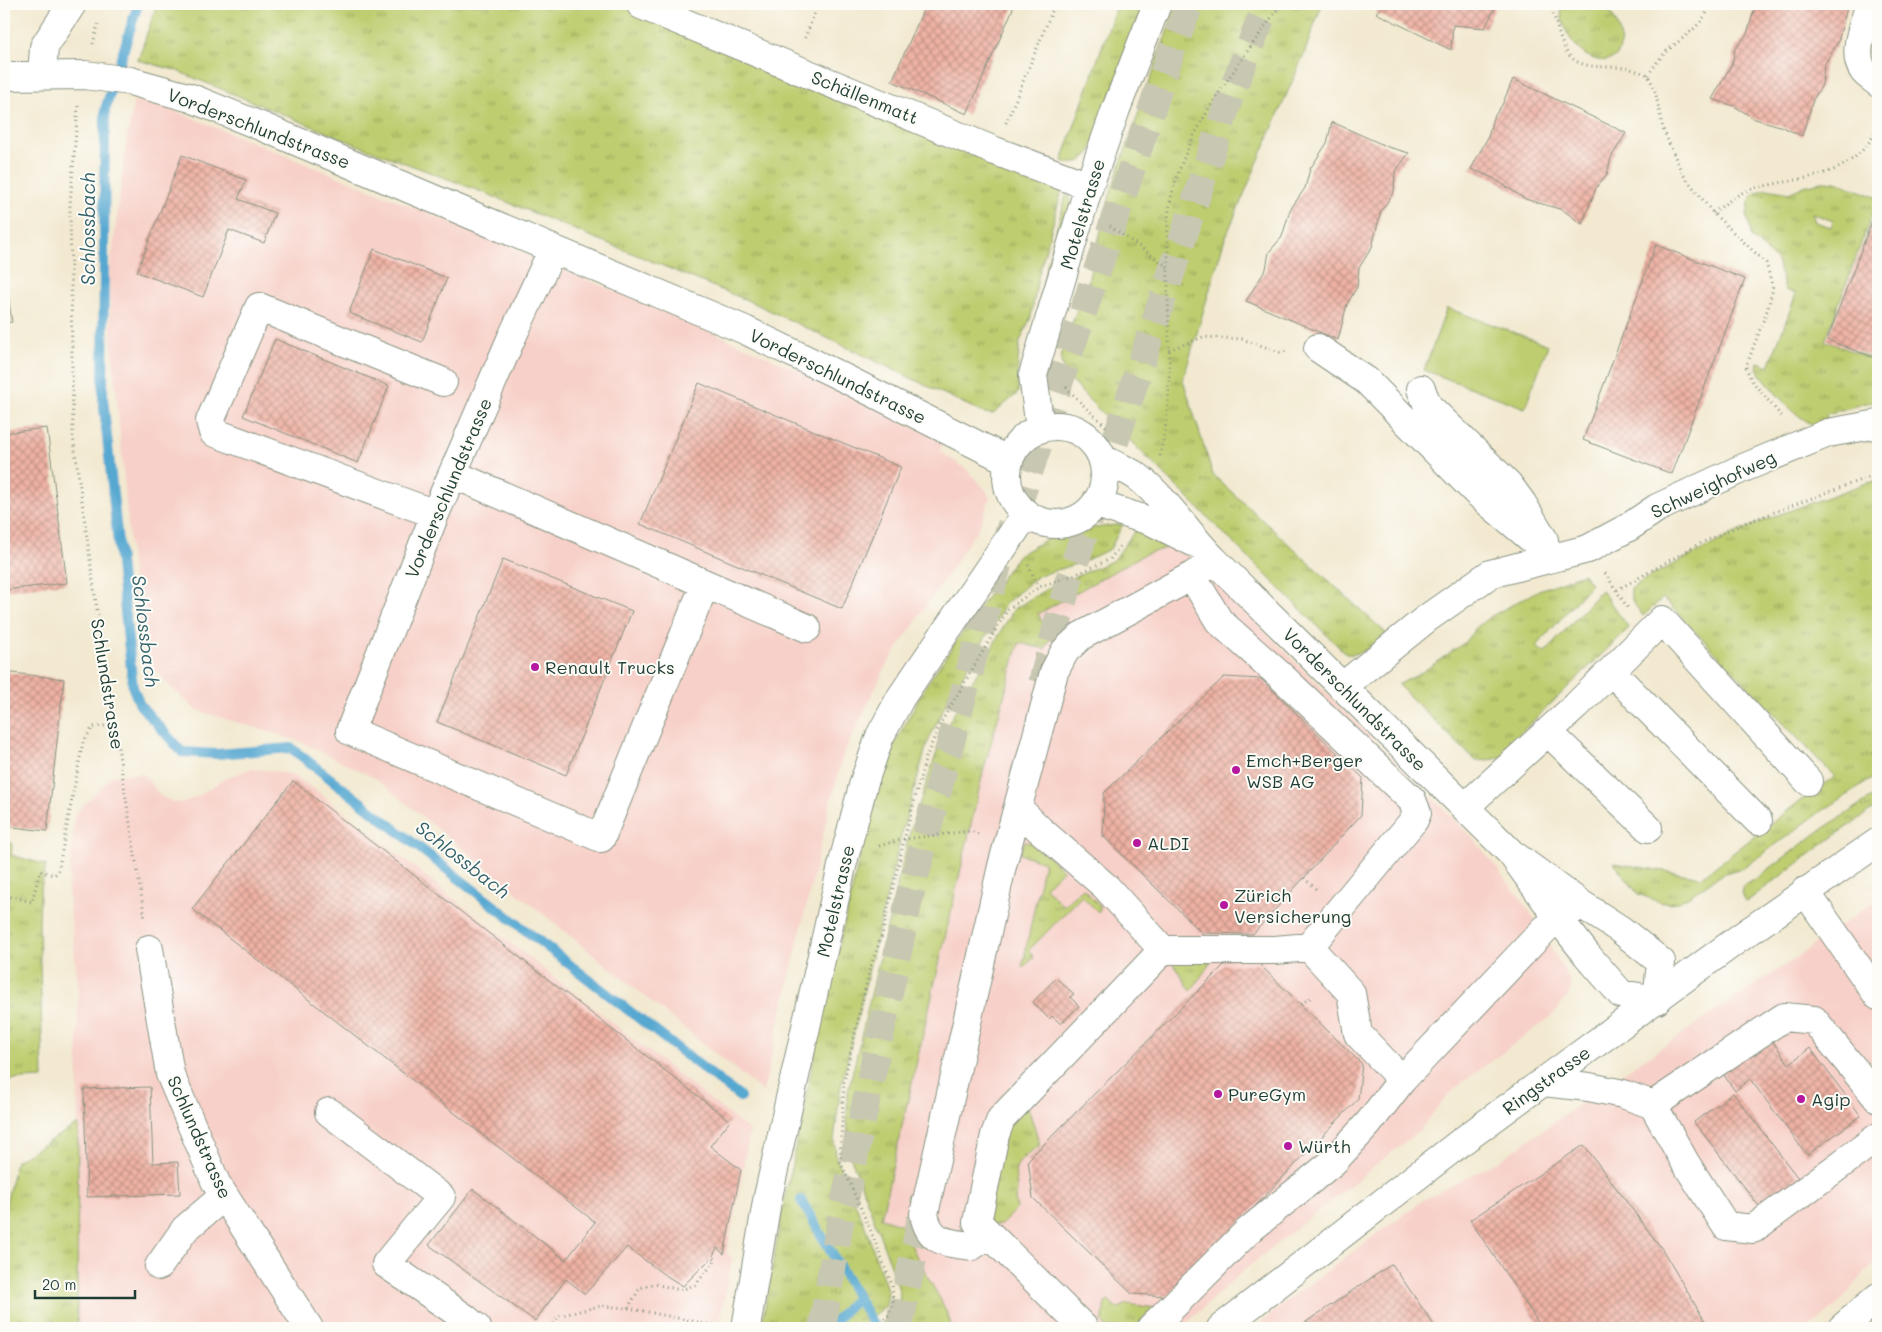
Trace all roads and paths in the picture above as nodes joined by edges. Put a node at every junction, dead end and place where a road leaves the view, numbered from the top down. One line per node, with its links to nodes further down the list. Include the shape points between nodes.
1 (72, 4): 14 (street, via 44,47)
2 (818, 4): 11 (path)
3 (1055, 4): 18 (path)
4 (1157, 4): 19 (street, Motelstrasse)
5 (1281, 4): 23 (path, via 1202,119 1182,164 1171,195)
6 (1551, 4): 12 (path, via 1564,48 1572,59 1580,64 1625,68)
7 (1712, 4): 12 (path, via 1706,17 1667,51)
8 (1870, 4): 16 (street, via 1858,57 1863,70)
9 (641, 5): 11 (street, Schällenmatt)
10 (99, 19): 15 (path, Schlundstrasse)
11 (793, 68): 18 (street, Schällenmatt)
12 (1648, 75): 20 (path, via 1655,90 1663,129 1682,173)
13 (4, 76): 14 (street, Vorderschlundstrasse)
14 (42, 76): 15 (street, Vorderschlundstrasse)
15 (91, 76): 22 (street, Vorderschlundstrasse, via 130,81 191,98); 52 (path, Schlundstrasse, via 80,94 70,204 73,436)
16 (1878, 83)
17 (1878, 127): 20 (path, via 1863,152 1843,167 1747,190)
18 (995, 150): 19 (street, Schällenmatt)
19 (1089, 186): 30 (street, Motelstrasse, via 1033,375)
20 (1712, 213): 32 (path, via 1766,263 1773,288 1746,368 1751,380)
21 (1105, 222): 23 (path)
22 (553, 249): 34 (street, Vorderschlundstrasse, via 745,330); 36 (street, Vorderschlundstrasse)
23 (1168, 267): 25 (path)
24 (1318, 348): 25 (path, via 1280,352 1242,340 1203,337); 43 (street, via 1367,381 1476,492)
25 (1169, 350): 35 (path, via 1167,408)
26 (443, 382): 39 (street, via 259,306 210,421 213,432)
27 (1062, 382): 31 (path)
28 (1421, 389): 43 (street, via 1428,406 1508,484)
29 (1878, 424): 32 (street, Schweighofweg, via 1828,433)
30 (1040, 429): 33 (street, via 1055,426 1084,434 1096,445); 34 (street, via 1026,436)
31 (1111, 432)
32 (1804, 444): 43 (street, Schweighofweg, via 1657,508 1630,527 1588,548)
33 (1103, 459): 38 (street, via 1106,474 1104,490); 42 (street, Vorderschlundstrasse, via 1137,476 1168,506)
34 (1009, 461): 40 (street, via 1007,480 1013,499)
35 (1158, 465)
36 (453, 474): 39 (street, Vorderschlundstrasse); 46 (street)
37 (1878, 475): 47 (path, via 1746,523 1697,545)
38 (1096, 504): 40 (street, via 1082,518 1063,524 1043,523); 42 (street, Vorderschlundstrasse, via 1153,522)
39 (435, 514): 46 (street, Vorderschlundstrasse, via 350,731 601,838)
40 (1026, 514): 88 (street, Motelstrasse, via 901,697 880,736 864,782 766,1201)
41 (1126, 539): 60 (path, via 1110,559 1039,587 1008,609 940,724 925,760)
42 (1207, 553): 45 (street); 51 (street, Vorderschlundstrasse)
43 (1553, 556): 51 (street, Schweighofweg, via 1490,574 1426,619)
44 (1601, 568): 47 (path)
45 (1192, 576): 56 (street, via 1081,636 1065,650 1054,672); 67 (street, via 1219,620 1412,800 1417,814)
46 (705, 584): 48 (street)
47 (1617, 590): 49 (path)
48 (807, 628)
49 (1646, 636): 50 (street); 54 (street, via 1662,620)
50 (1611, 671): 53 (street); 57 (street)
51 (1342, 686): 55 (street, Vorderschlundstrasse)
52 (114, 726): 66 (path, via 93,727 83,742 58,872 54,875 40,872 32,902 9,896); 68 (path, Schlundstrasse)
53 (1548, 732): 55 (street); 58 (street)
54 (1808, 781)
55 (1465, 807): 62 (street, Vorderschlundstrasse)
56 (1018, 808): 69 (street, via 1106,887); 79 (street, via 1002,866 924,1214 926,1226 934,1236 951,1244 972,1246)
57 (1758, 821)
58 (1648, 828)
59 (970, 831): 60 (path)
60 (904, 839): 89 (path, via 844,1081 840,1161 892,1285 893,1302 889,1315)
61 (1878, 842): 63 (street, Ringstrasse)
62 (1511, 853): 64 (street, Vorderschlundstrasse); 65 (street, Vorderschlundstrasse)
63 (1805, 891): 70 (street); 71 (street, Ringstrasse)
64 (1581, 904): 65 (street); 71 (street, Vorderschlundstrasse, via 1621,930 1660,962)
65 (1558, 919): 71 (street, Vorderschlundstrasse, via 1621,994); 72 (street)
66 (4, 924)
67 (1309, 947): 69 (street); 72 (street, via 1351,993 1358,1034)
68 (149, 949): 78 (street, Schlundstrasse, via 170,1074)
69 (1164, 950): 79 (street, via 1001,1119 977,1222)
70 (1878, 996)
71 (1657, 1000): 73 (street, Ringstrasse)
72 (1402, 1080): 91 (street, via 1333,1162 1248,1231)
73 (1543, 1082): 75 (street, via 1623,1094); 92 (street, Ringstrasse, via 1422,1171)
74 (1878, 1099): 75 (street, via 1814,1020 1784,1017)
75 (1653, 1106): 77 (street, via 1726,1226 1753,1230)
76 (329, 1112): 85 (street, via 442,1196 386,1264)
77 (1878, 1137)
78 (224, 1196): 81 (street, via 185,1229); 84 (street, Schlundstrasse)
79 (989, 1234): 90 (street)
80 (713, 1256): 83 (path, via 716,1260 695,1285 680,1290 655,1284 640,1288)
81 (159, 1266)
82 (1878, 1297): 93 (street)
83 (628, 1308): 86 (path, via 600,1306 559,1316); 87 (path)
84 (309, 1328)
85 (477, 1328)
86 (551, 1328)
87 (719, 1328)
88 (746, 1328)
89 (872, 1328)
90 (1084, 1328)
91 (1151, 1328)
92 (1221, 1328)
93 (1842, 1328)

